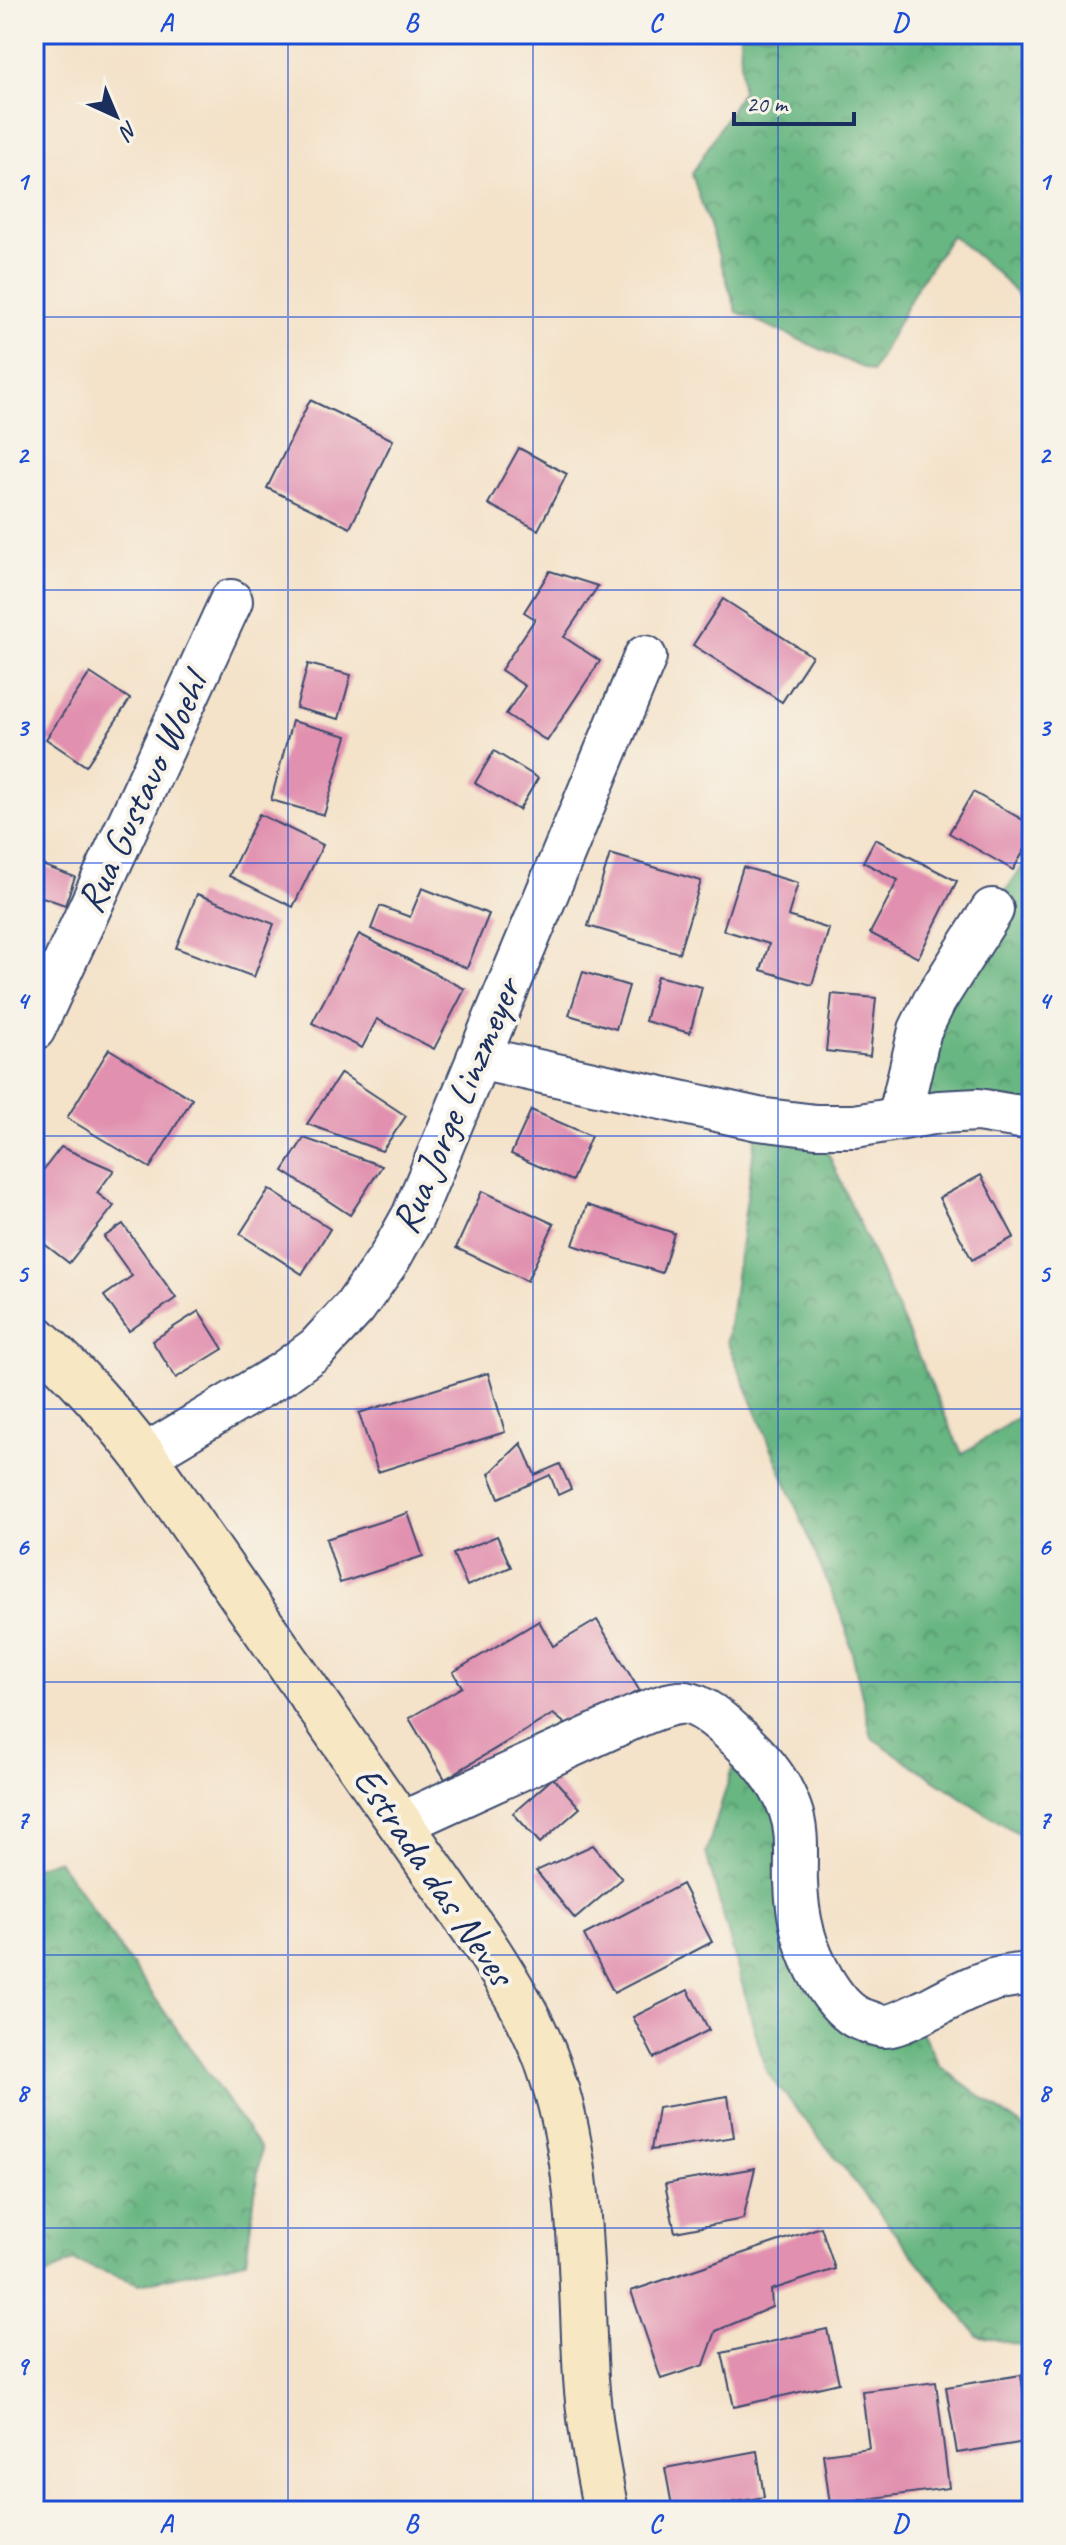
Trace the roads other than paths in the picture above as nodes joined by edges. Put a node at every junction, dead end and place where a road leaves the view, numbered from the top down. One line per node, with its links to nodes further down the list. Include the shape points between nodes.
1 (231, 601): 4 (street, Rua Gustavo Woehl)
2 (645, 657): 5 (street, Rua Jorge Linzmeyer)
3 (992, 910): 6 (street, via 920,1030)
4 (34, 1029)
5 (478, 1058): 6 (street, via 758,1119 855,1126); 9 (street, Rua Jorge Linzmeyer, via 413,1216 355,1307 317,1348 283,1373)
6 (899, 1118): 7 (street, via 978,1110)
7 (1032, 1119)
8 (34, 1336): 9 (main road, Estrada das Neves, via 72,1369)
9 (144, 1456): 10 (main road, Estrada das Neves)
10 (400, 1824): 11 (street, via 628,1720 686,1703 713,1716 741,1740 779,1784 797,1842 803,1938 833,1998 856,2018 884,2026 986,1982); 12 (main road, Estrada das Neves, via 509,1983 552,2076 575,2185 586,2382)
11 (1032, 1975)
12 (606, 2511)

